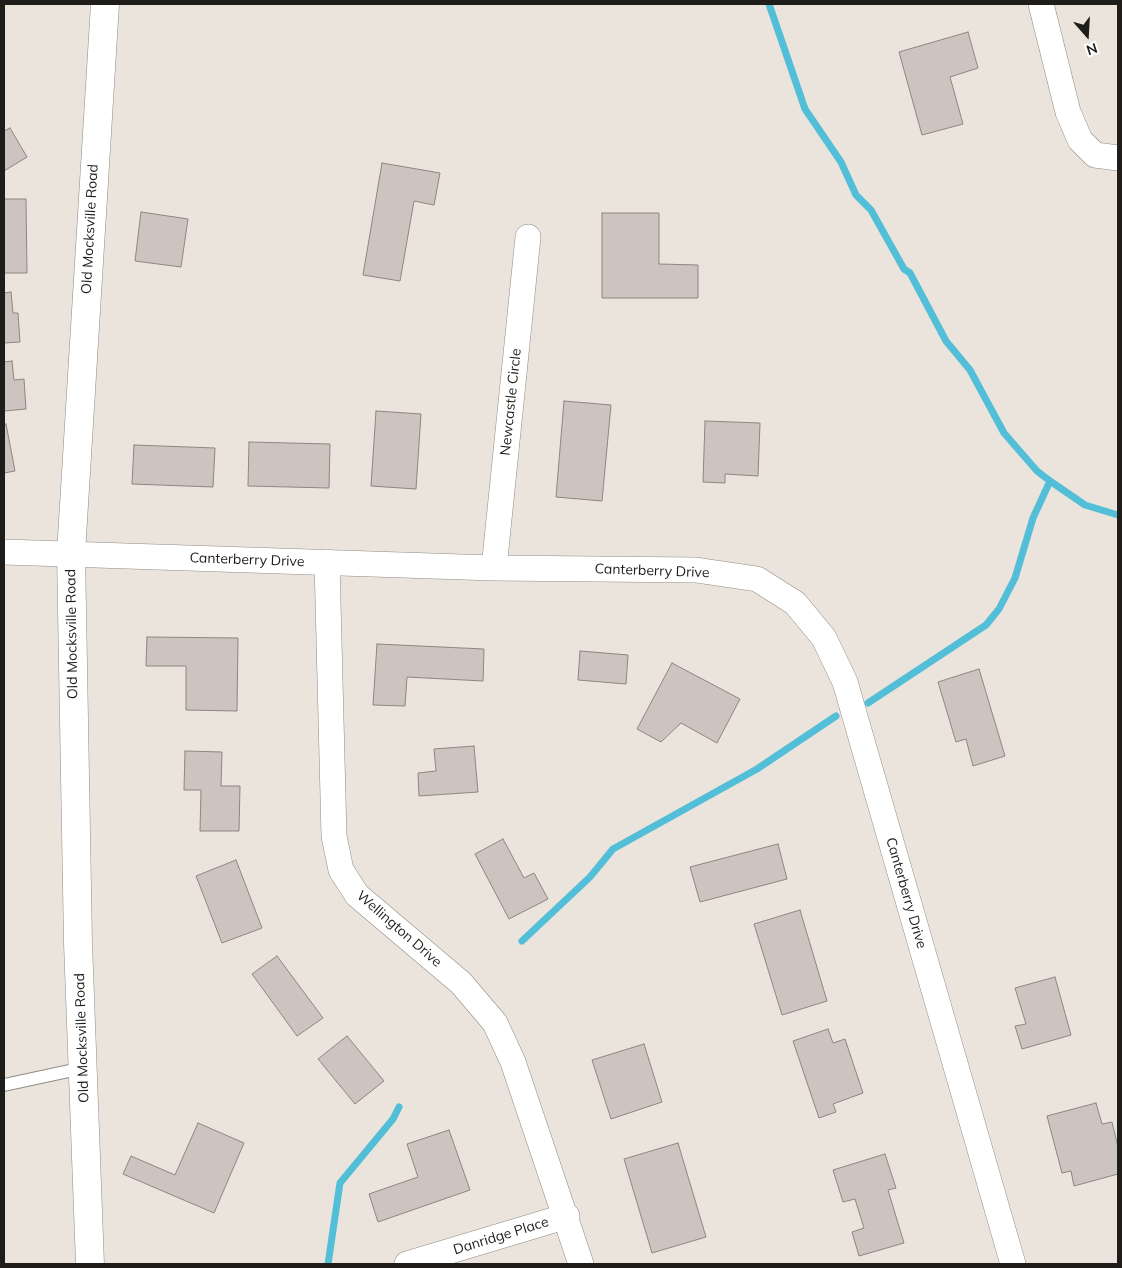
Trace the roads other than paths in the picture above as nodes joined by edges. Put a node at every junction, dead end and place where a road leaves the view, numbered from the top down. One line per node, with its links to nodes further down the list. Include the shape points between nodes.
1 (105, 4): 6 (street, Old Mocksville Road)
2 (1041, 4): 3 (street, via 1068,112 1080,140)
3 (1106, 156)
4 (528, 237): 8 (street, Newcastle Circle)
5 (4, 552): 6 (street, Canterberry Drive)
6 (71, 553): 7 (street, Canterberry Drive); 9 (street, Old Mocksville Road)
7 (327, 562): 8 (street, Canterberry Drive); 11 (street, Wellington Drive, via 334,836 341,870 357,895 461,983 496,1023 513,1062)
8 (494, 568): 15 (street, Canterberry Drive, via 696,570 756,579 795,603 824,638 845,682)
9 (83, 1068): 10 (lane); 12 (street, Old Mocksville Road)
10 (4, 1085)
11 (566, 1216): 13 (street, Danridge Place); 14 (street, Wellington Drive)
12 (90, 1264)
13 (407, 1264)
14 (581, 1264)
15 (1013, 1264)

